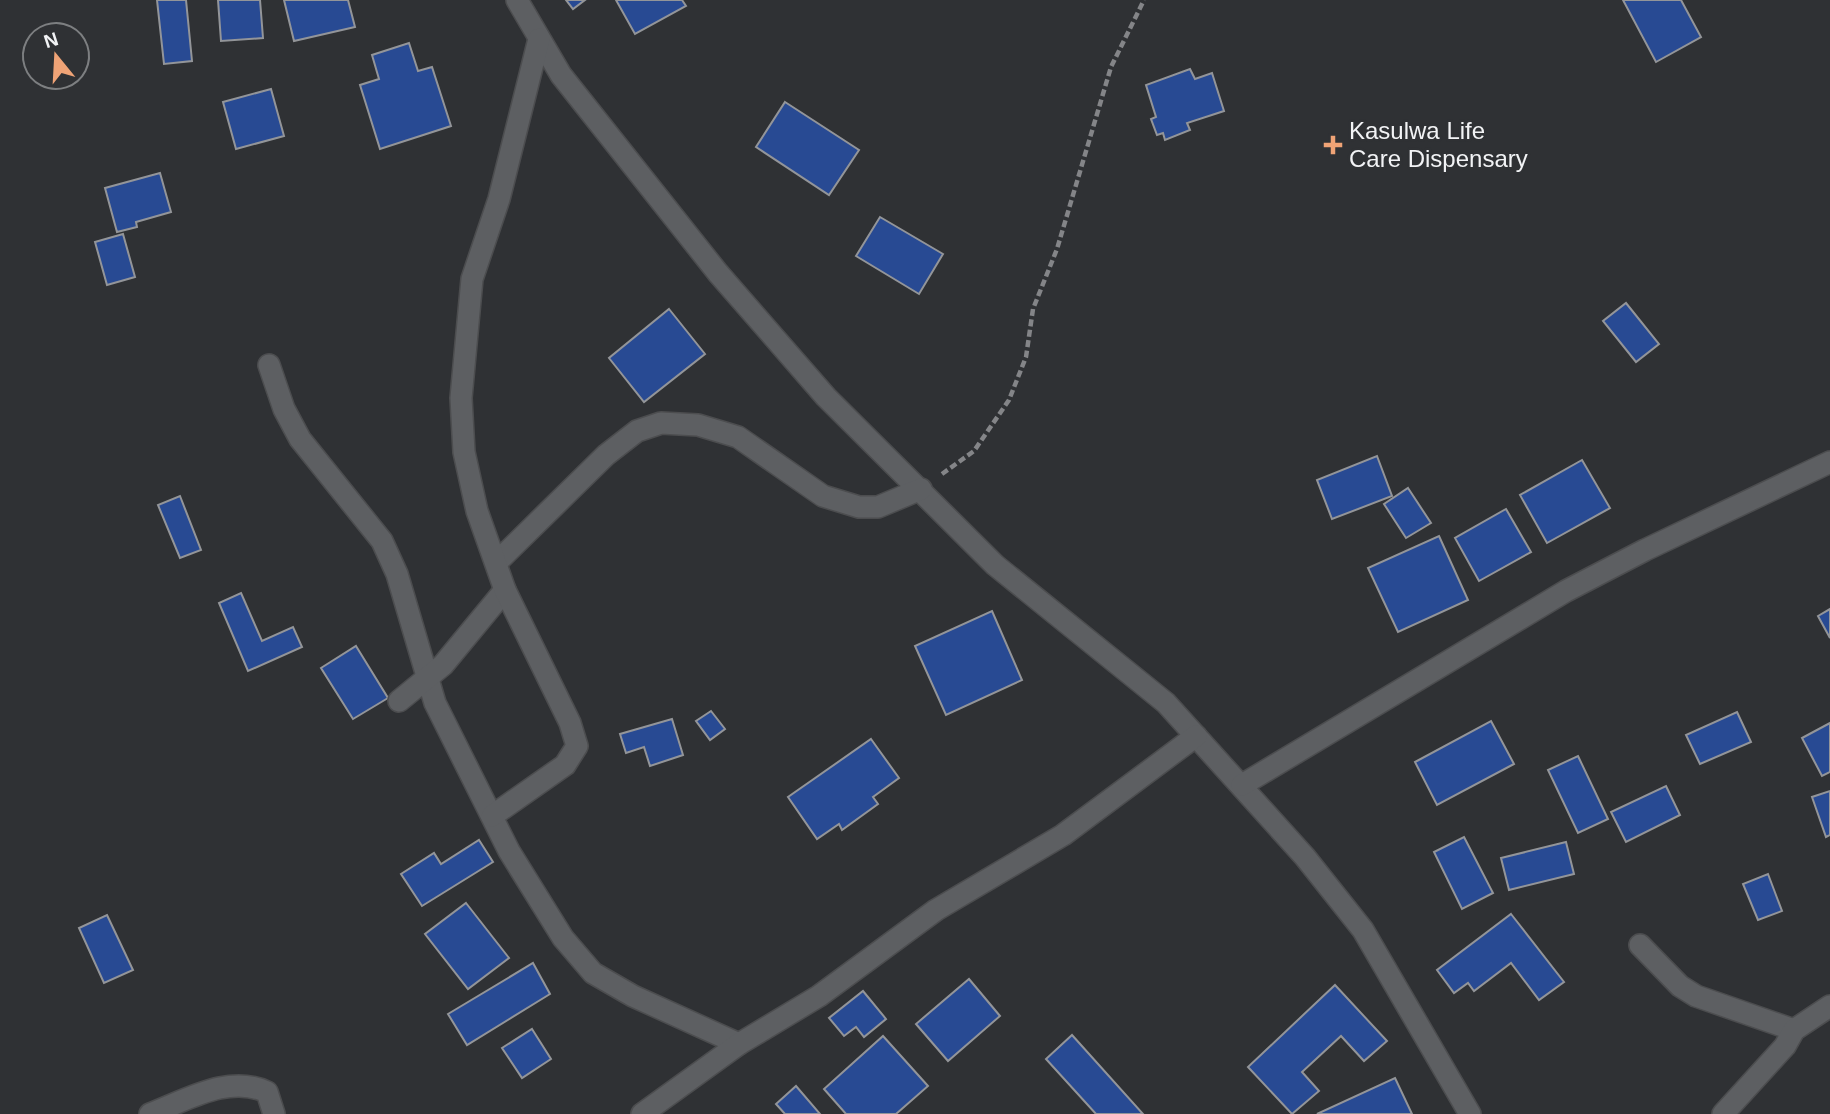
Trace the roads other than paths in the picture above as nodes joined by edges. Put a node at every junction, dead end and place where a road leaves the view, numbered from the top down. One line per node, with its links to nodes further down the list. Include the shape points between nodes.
1 (517, 0): 2 (street)
2 (539, 40): 5 (street, via 561,75 718,273 826,397); 6 (street, via 499,199 472,279 465,334 464,452 477,511)
3 (269, 365): 8 (street, via 284,410 300,439 382,541 397,574)
4 (1830, 462): 11 (street, via 1566,591)
5 (921, 489): 6 (street, via 878,507 859,507 824,496 738,437 698,425 661,423 637,431 606,454); 10 (street, via 995,565 1166,704)
6 (496, 563): 7 (street)
7 (505, 590): 8 (street); 12 (street, via 578,746 565,765)
8 (427, 678): 9 (street); 12 (street)
9 (399, 701)
10 (1196, 736): 11 (street); 16 (street, via 1063,835 966,891 818,996)
11 (1242, 785): 20 (street, via 1363,930)
12 (492, 816): 16 (street, via 537,898 593,973)
13 (1640, 945): 15 (street, via 1696,996)
14 (1830, 1006): 15 (street)
15 (1794, 1030): 21 (street)
16 (739, 1044): 19 (street)
17 (150, 1114): 18 (street, via 233,1085 252,1085 267,1092)
18 (274, 1114)
19 (642, 1114)
20 (1470, 1114)
21 (1723, 1114)

